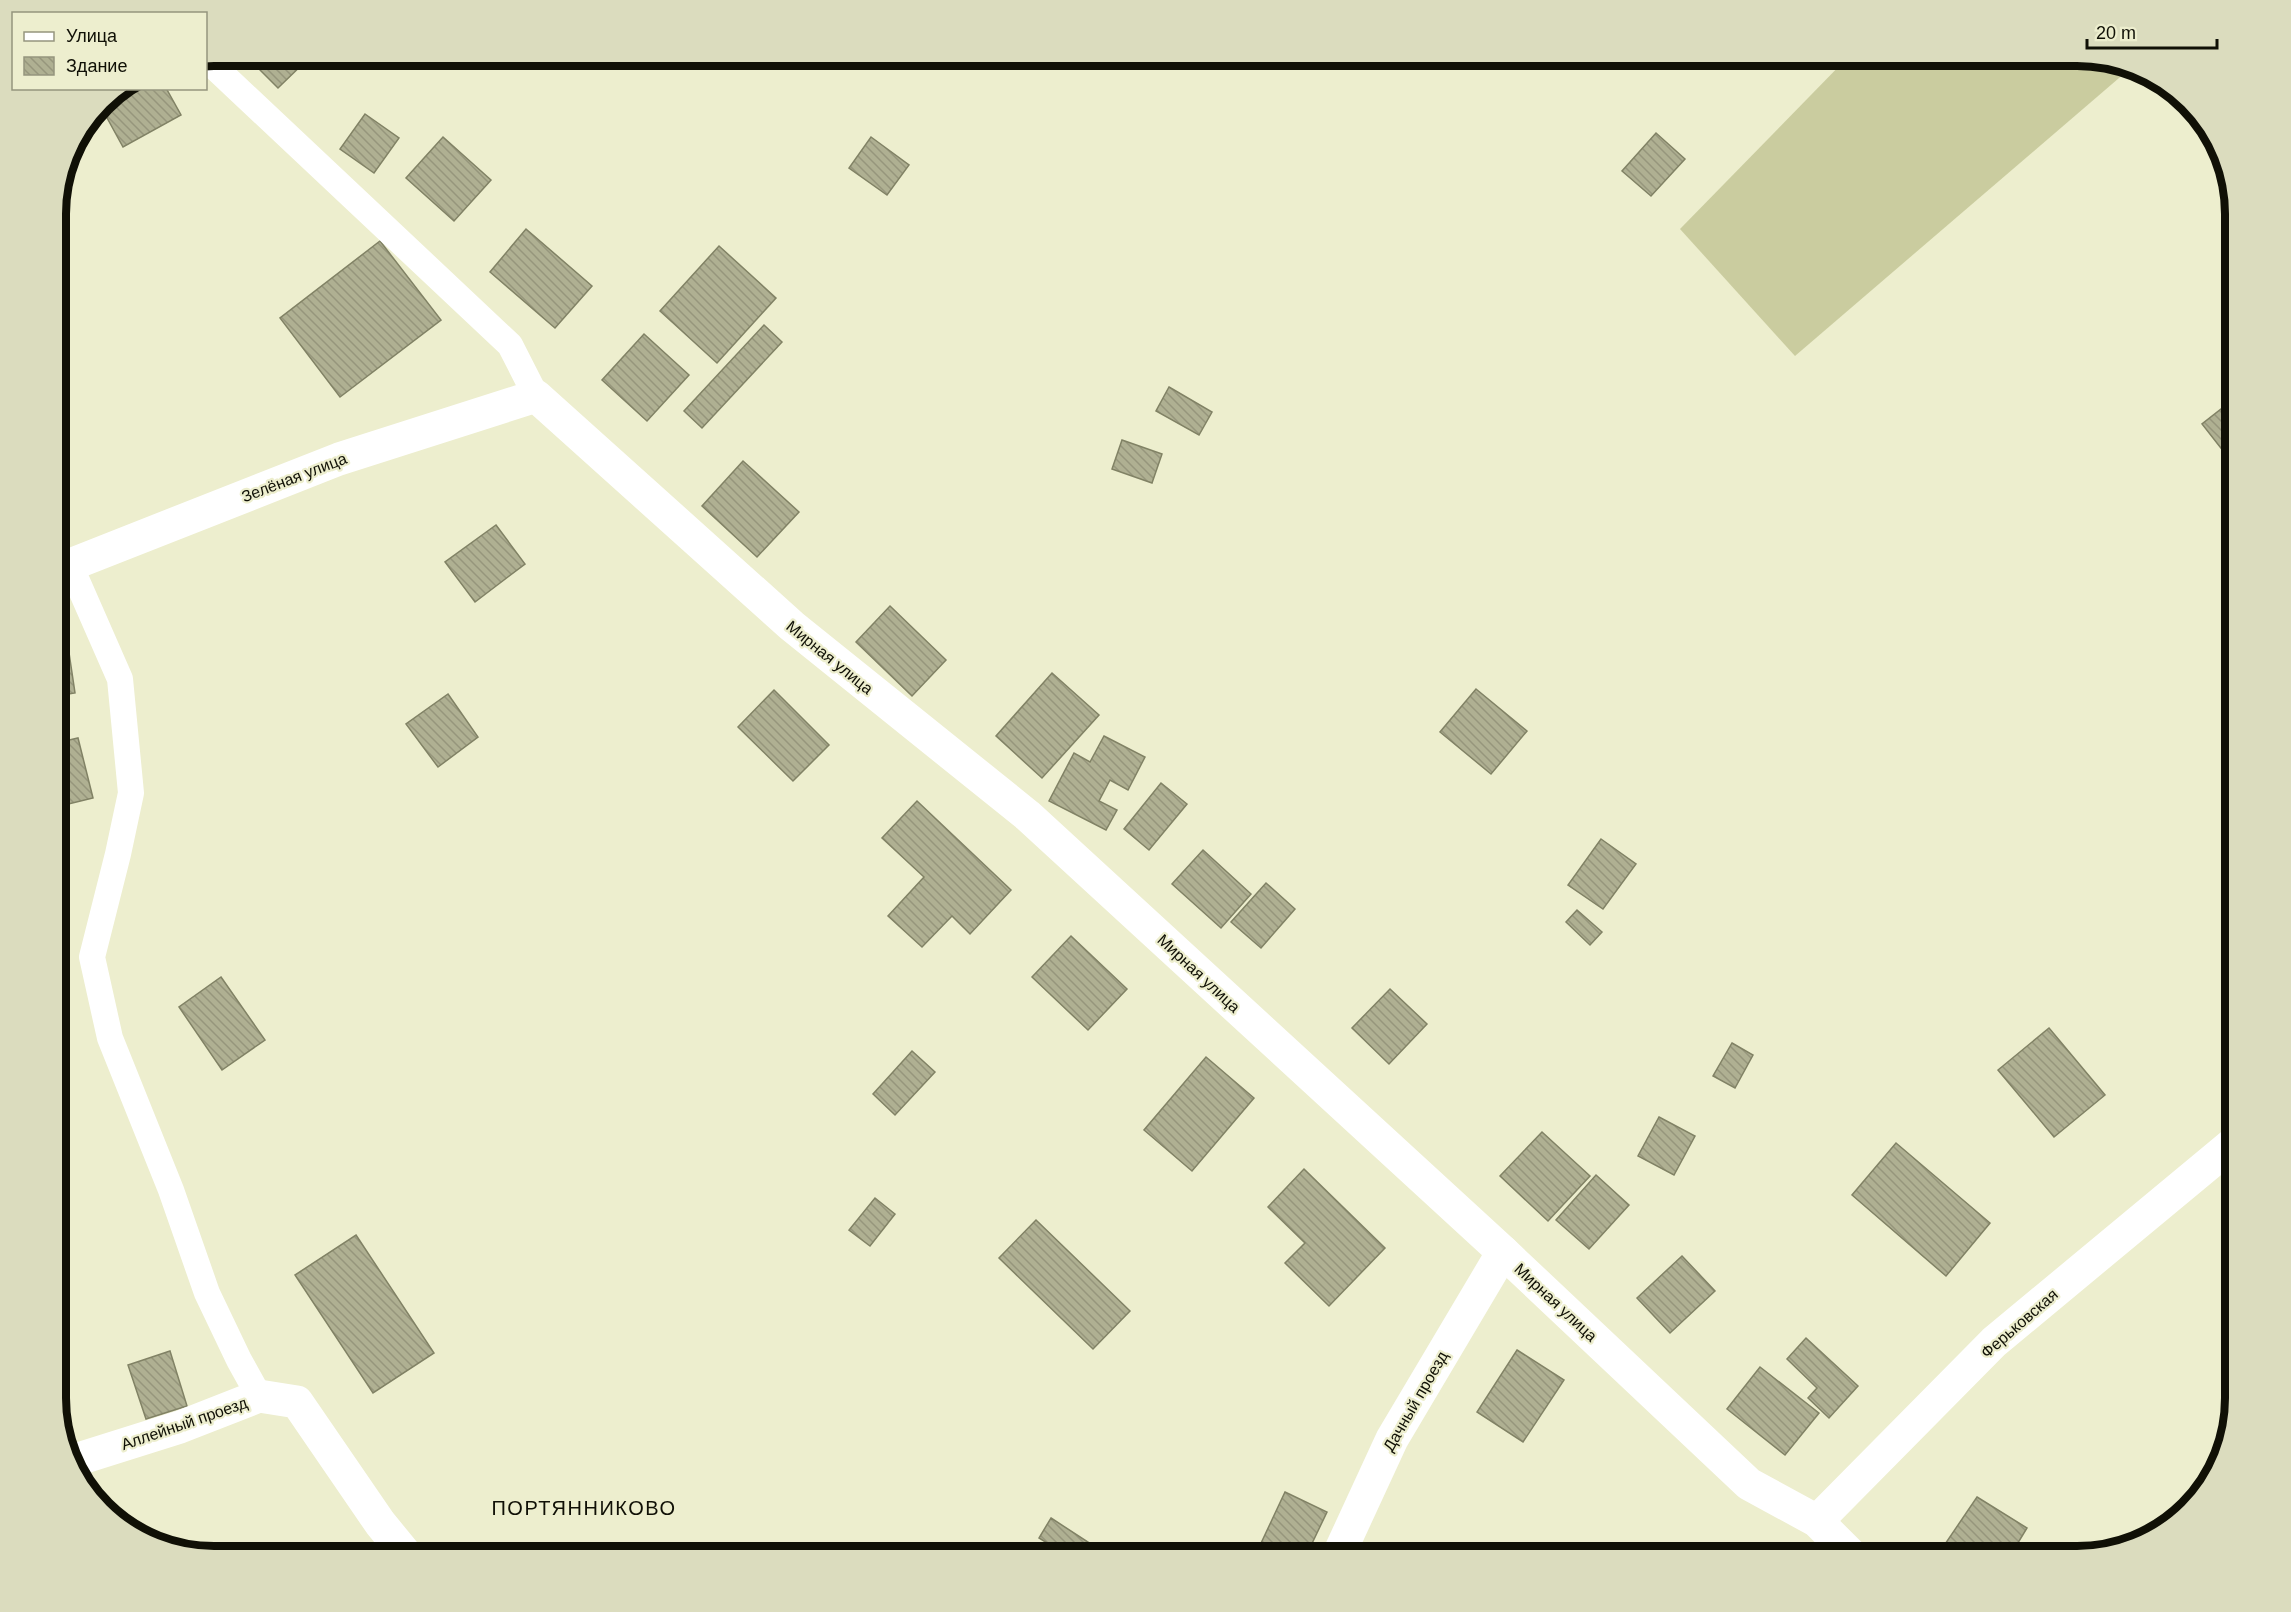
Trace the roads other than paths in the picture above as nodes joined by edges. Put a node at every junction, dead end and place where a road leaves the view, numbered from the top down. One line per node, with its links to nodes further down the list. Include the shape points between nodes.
1 (213, 66): 2 (lane, via 510,345)
2 (536, 396): 3 (street, Зелёная улица, via 339,459); 6 (street, Мирная улица, via 792,627 1027,815)
3 (66, 565)
4 (66, 572): 7 (lane, via 120,678 131,794 92,957 110,1038 207,1293)
5 (2225, 1150): 9 (street, Ферьковская, via 1994,1342)
6 (1503, 1252): 9 (street, Мирная улица, via 1749,1484); 11 (street, Дачный проезд, via 1392,1439)
7 (259, 1396): 8 (street, Аллейный проезд); 10 (street, Аллейный проезд, via 297,1402)
8 (79, 1459)
9 (1817, 1521): 12 (street, Мирная улица)
10 (399, 1546)
11 (1343, 1546)
12 (1841, 1546)

